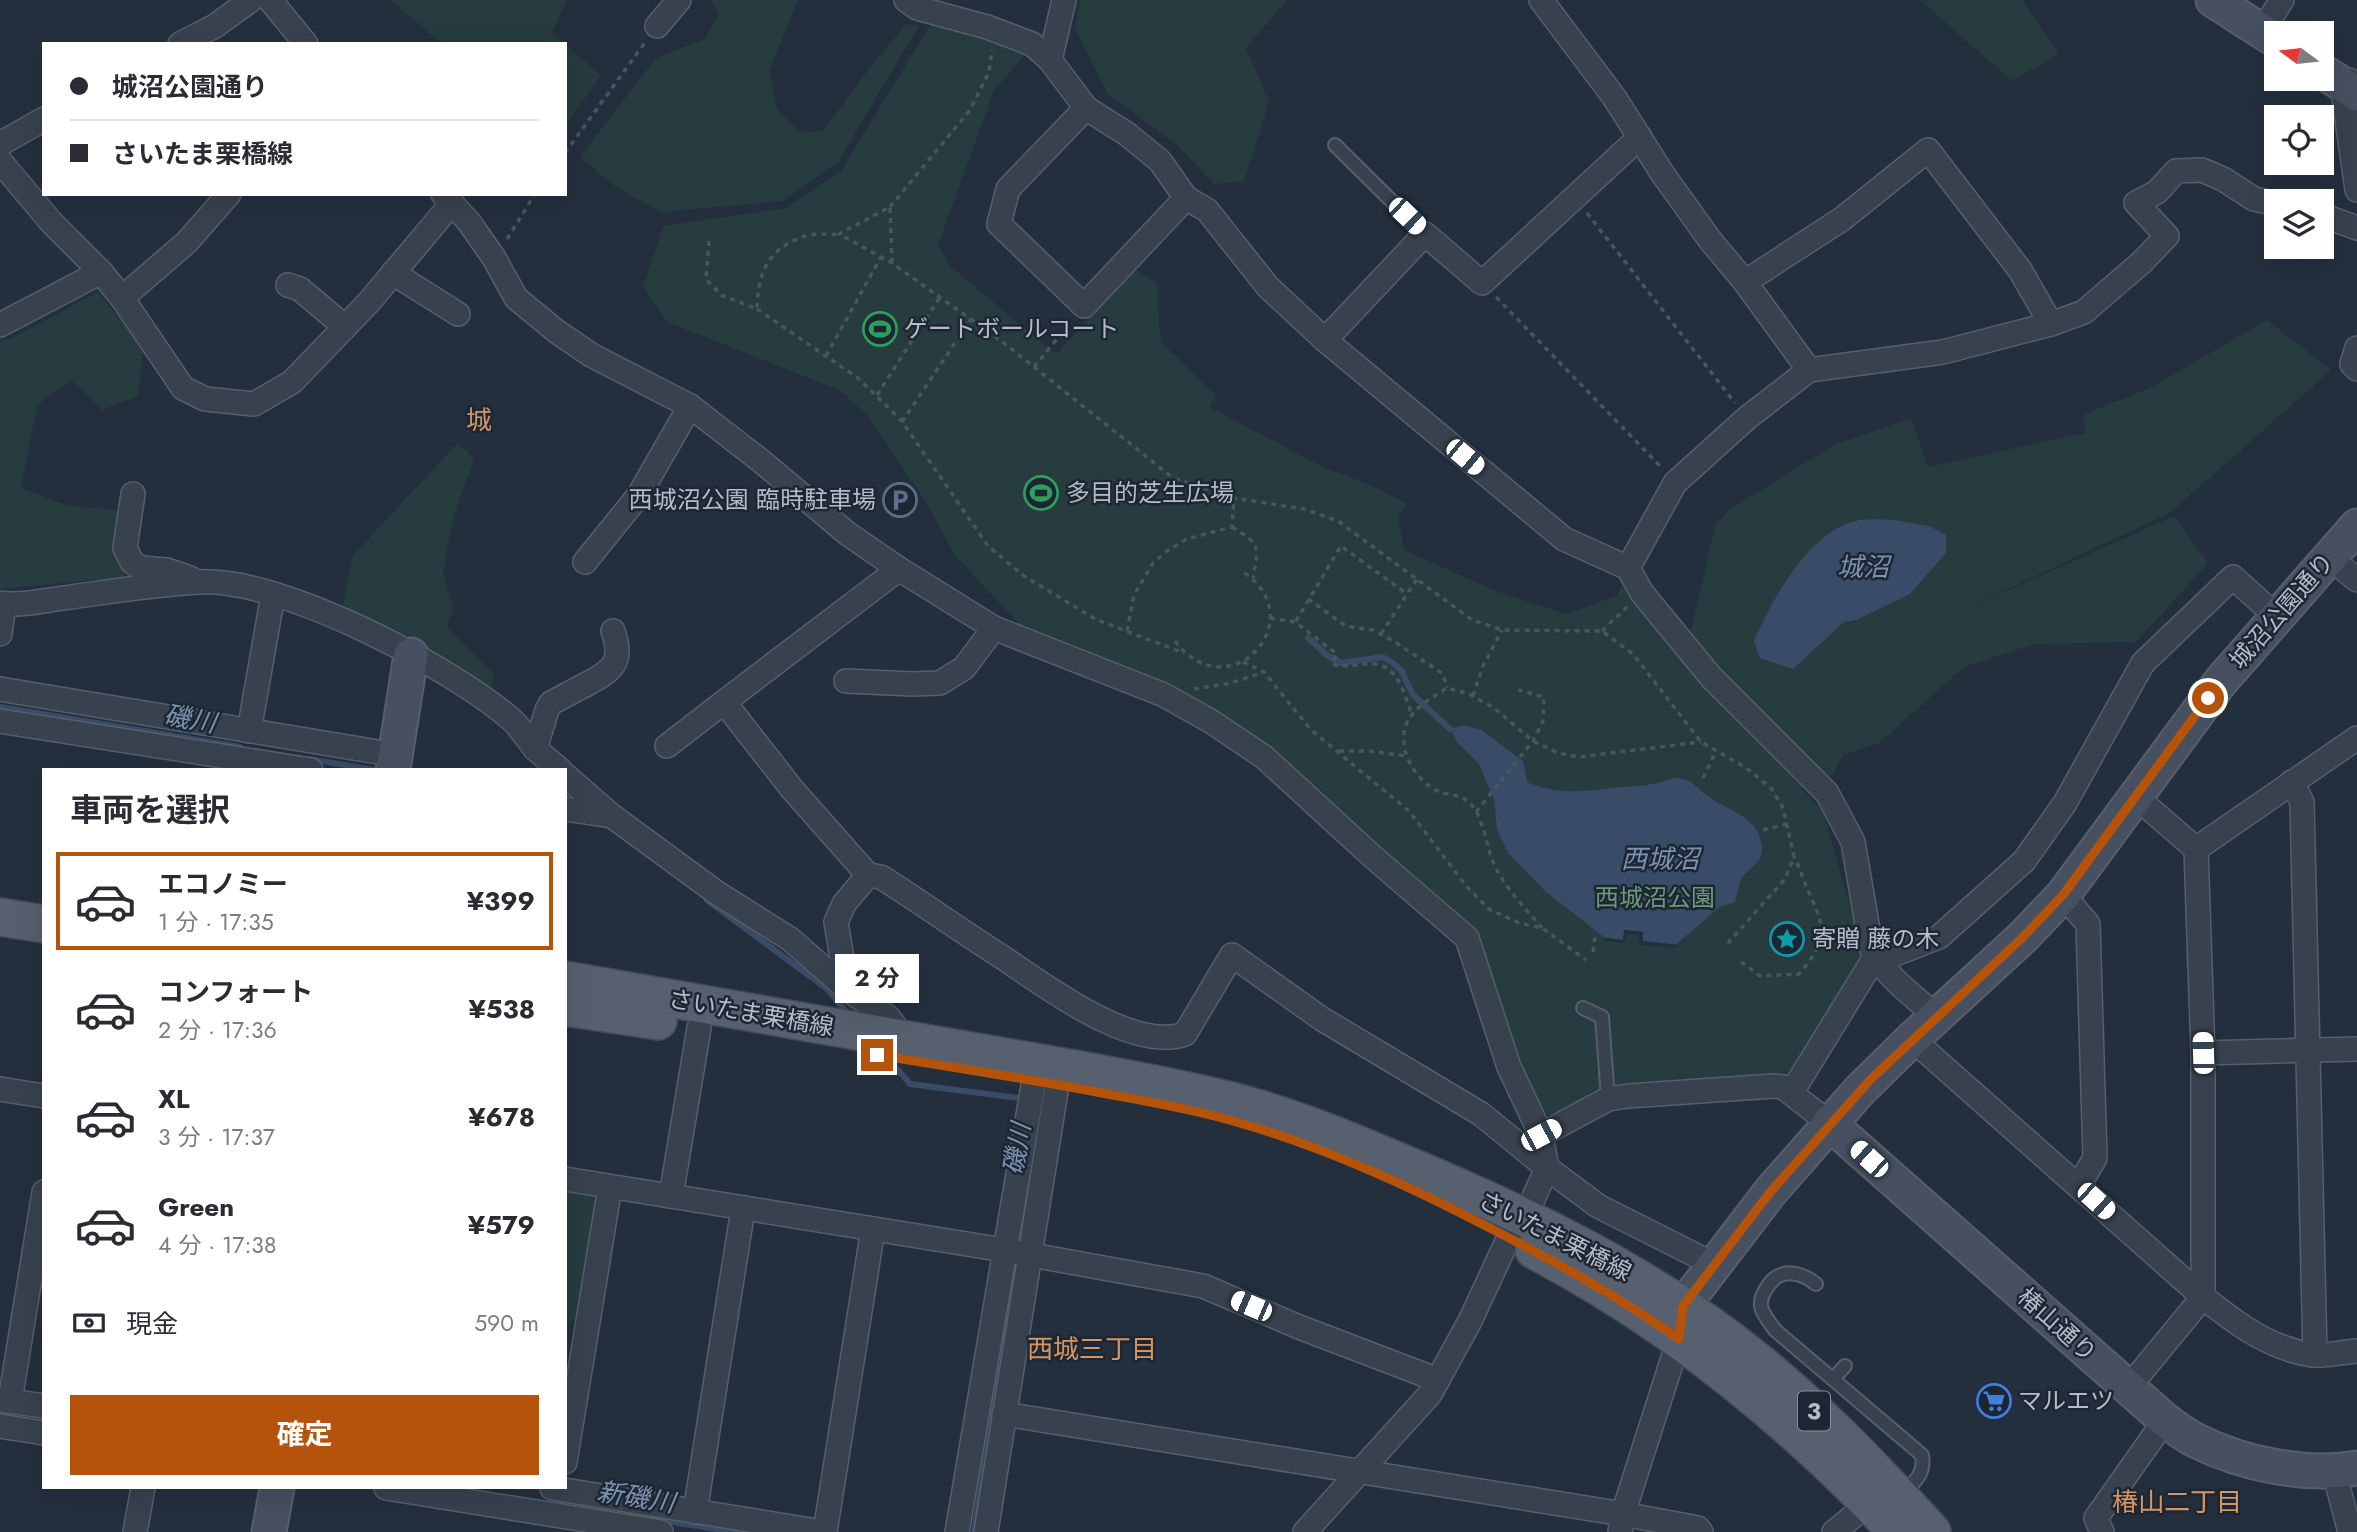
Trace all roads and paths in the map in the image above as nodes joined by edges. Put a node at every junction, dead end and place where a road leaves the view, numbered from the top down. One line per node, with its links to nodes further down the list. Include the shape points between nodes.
1 (251, 0): 13 (street)
2 (270, 0): 14 (street)
3 (679, 0): 10 (street)
4 (906, 0): 11 (street, via 917,8)
5 (1064, 0): 15 (street)
6 (1541, 0): 19 (street)
7 (2213, 0): 12 (street)
8 (2282, 0): 9 (street)
9 (2275, 21)
10 (657, 26): 22 (path)
11 (995, 30): 15 (street, via 1032,44); 31 (path, via 989,72 970,110)
12 (2264, 32)
13 (184, 42)
14 (304, 42)
15 (1050, 60): 17 (street)
16 (2345, 81): 24 (street)
17 (1086, 108): 29 (street, via 1160,161); 47 (street, via 1008,189 999,224)
18 (42, 119): 20 (street)
19 (1640, 137): 27 (street); 42 (street, via 1702,229)
20 (0, 144)
21 (1335, 145): 35 (lane)
22 (567, 150)
23 (0, 161): 40 (street, via 51,222)
24 (2357, 190)
25 (227, 196): 46 (street, via 187,242)
26 (534, 196): 38 (path)
27 (1574, 196): 43 (street); 62 (path)
28 (448, 198): 38 (street); 41 (street)
29 (1186, 198): 47 (street); 54 (street, via 1207,210 1268,287)
30 (2264, 201): 51 (street, via 2202,170 2176,171 2157,192 2136,202 2167,236 2084,312)
31 (890, 207): 34 (path); 39 (path)
32 (2334, 219): 33 (street)
33 (2357, 228)
34 (839, 234): 37 (path); 48 (path, via 806,236 779,250 761,272)
35 (1425, 234): 43 (street); 54 (street)
36 (709, 241): 48 (path, via 706,279 721,295)
37 (881, 257): 39 (path); 56 (path)
38 (494, 258): 61 (street, via 516,298 556,331 591,355)
39 (892, 262): 45 (path)
40 (102, 272): 46 (street); 52 (street)
41 (393, 273): 49 (street); 53 (street)
42 (1745, 282): 51 (street, via 1842,219 1928,150 2020,270); 59 (street)
43 (1482, 283): 64 (path)
44 (288, 285): 53 (street, via 300,289)
45 (940, 297): 50 (path); 60 (path)
46 (122, 298): 53 (street, via 183,388 205,399 254,404 292,382)
47 (1084, 306): 57 (path)
48 (757, 309): 56 (path)
49 (458, 314)
50 (971, 319): 57 (path); 63 (path)
51 (2051, 324): 59 (street, via 1943,352)
52 (0, 325)
53 (345, 327)
54 (1325, 340): 71 (street, via 1564,539)
55 (2357, 348): 58 (street, via 2351,365)
56 (826, 356): 60 (path)
57 (1034, 367): 66 (path, via 1173,478)
58 (2357, 369)
59 (1809, 370): 62 (street)
60 (877, 396): 63 (path)
61 (690, 406): 70 (street, via 639,495); 72 (street, via 848,534)
62 (1747, 418): 64 (street)
63 (902, 422): 89 (path, via 988,546 1045,589 1097,620)
64 (1675, 483): 71 (street)
65 (133, 494): 77 (street, via 125,548 132,562)
66 (1234, 498): 68 (path); 75 (path, via 1304,509 1338,521)
67 (2357, 526): 69 (street, 城沼公園通り)
68 (1232, 527): 74 (path, via 1251,539 1258,553); 89 (path, via 1187,539 1153,563 1134,595)
69 (2329, 557): 76 (street); 83 (street, 城沼公園通り)
70 (585, 562)
71 (1628, 568): 78 (street)
72 (899, 569): 86 (street); 104 (street)
73 (1240, 570): 74 (path)
74 (1253, 578): 84 (path, via 1265,594)
75 (1417, 579): 79 (path); 87 (path, via 1472,620)
76 (2357, 580)
77 (203, 582): 80 (street); 82 (street)
78 (1642, 593): 90 (path); 141 (street, via 1712,677 1827,793 1853,842 1871,947)
79 (1408, 594): 81 (path, via 1342,546); 92 (path)
80 (273, 595): 95 (street, via 335,616); 107 (street)
81 (1308, 599): 85 (path); 92 (path, via 1346,626)
82 (2, 603): 91 (street)
83 (2277, 617): 122 (street, 城沼公園通り, via 2221,681); 141 (street, via 2233,577 2143,663 2065,803 2024,860 1939,937)
84 (1270, 618): 85 (path); 96 (path, via 1259,650)
85 (1295, 622): 105 (path, via 1337,654 1332,664 1381,664 1398,675)
86 (993, 628): 98 (street, via 964,668 940,683); 160 (street, via 1164,695 1212,722 1264,757 1467,938 1509,1067)
87 (1502, 630): 90 (path); 103 (path)
88 (613, 631): 112 (street, via 618,646 616,662 610,671 551,703)
89 (1127, 631): 94 (path)
90 (1602, 631): 110 (path, via 1633,654)
91 (0, 634)
92 (1381, 634): 99 (path, via 1443,674)
93 (1175, 641): 94 (path)
94 (1184, 653): 96 (path, via 1202,665 1223,668)
95 (411, 654): 112 (street, via 514,721); 116 (street)
96 (1243, 662): 97 (path)
97 (1264, 672): 100 (path, via 1231,684); 113 (path, via 1311,730)
98 (846, 681)
99 (1447, 688): 103 (path); 105 (path, via 1429,698)
100 (1194, 689)
101 (0, 690): 107 (street)
102 (1518, 690): 109 (path, via 1544,697 1543,721)
103 (1473, 696): 109 (path)
104 (724, 702): 111 (street); 130 (street, via 792,789)
105 (1413, 716): 115 (path, via 1405,728)
106 (0, 721): 117 (street)
107 (249, 731): 116 (street)
108 (2357, 738): 121 (street)
109 (1533, 741): 110 (path, via 1578,757); 124 (path)
110 (1700, 741): 114 (path)
111 (667, 746)
112 (535, 749): 118 (street)
113 (1338, 751): 115 (path); 136 (path, via 1409,811 1489,909)
114 (1717, 751): 120 (path); 126 (path, via 1772,789)
115 (1406, 756): 124 (path, via 1434,789 1461,796)
116 (394, 762)
117 (298, 768)
118 (557, 768)
119 (567, 777): 125 (street)
120 (1703, 778)
121 (2292, 782): 128 (street); 151 (street, via 2302,802)
122 (2135, 796): 128 (street); 132 (street, 城沼公園通り)
123 (567, 809): 125 (street)
124 (1476, 812): 136 (path, via 1494,864)
125 (612, 816): 144 (street, via 717,893 790,939)
126 (1787, 824): 127 (path); 129 (path)
127 (1763, 830)
128 (2196, 849): 153 (street)
129 (1794, 857): 138 (path, via 1785,879); 142 (path, via 1820,916 1823,933 1817,952 1799,974 1760,976)
130 (869, 875): 144 (street, via 844,904 836,922); 161 (street, via 881,877 1055,994 1145,1035 1173,1039 1185,1034 1232,955 1322,1019 1481,1114)
131 (0, 893): 133 (main road)
132 (2063, 895): 147 (street, 城沼公園通り); 163 (street, via 2088,924 2095,1158)
133 (42, 900)
134 (0, 917): 135 (main road)
135 (42, 924)
136 (1542, 928): 140 (path)
137 (1595, 937): 139 (path)
138 (1727, 944)
139 (1593, 952)
140 (1586, 960)
141 (1878, 960): 147 (street); 156 (street)
142 (1741, 961)
143 (567, 980): 150 (main road, さいたま栗橋線 / 3)
144 (847, 989): 150 (street, via 888,1018)
145 (567, 1007): 148 (main road, さいたま栗橋線 / 3)
146 (1583, 1008): 158 (lane, via 1602,1017)
147 (1936, 1016): 149 (street, 城沼公園通り)
148 (699, 1028): 154 (main road, さいたま栗橋線 / 3); 165 (street)
149 (1912, 1039): 159 (street, 城沼公園通り); 163 (street)
150 (905, 1040): 168 (main road, さいたま栗橋線 / 3, via 1246,1105 1386,1156)
151 (2307, 1049): 152 (street); 153 (street); 178 (street)
152 (2357, 1049)
153 (2203, 1053): 174 (street)
154 (1046, 1083): 168 (main road, さいたま栗橋線 / 3, via 1229,1121 1319,1149 1441,1203); 170 (street); 171 (street)
155 (0, 1089): 157 (street)
156 (1792, 1092): 158 (street, via 1773,1086); 159 (street)
157 (42, 1096)
158 (1608, 1099): 160 (street)
159 (1829, 1123): 172 (street, 城沼公園通り); 182 (street, 椿山通り)
160 (1541, 1135): 161 (street)
161 (1547, 1168): 168 (street); 172 (street, via 1598,1206)
162 (567, 1180): 164 (street)
163 (2079, 1185): 174 (street)
164 (610, 1187): 165 (street); 176 (street)
165 (671, 1196): 167 (street)
166 (42, 1203): 183 (street)
167 (743, 1209): 169 (street); 197 (street)
168 (1517, 1227): 175 (main road, さいたま栗橋線 / 3, via 1564,1266 1624,1301); 181 (street)
169 (873, 1229): 170 (street); 202 (street)
170 (1004, 1250): 171 (street); 203 (street)
171 (1029, 1254): 181 (street, via 1203,1286); 185 (street)
172 (1715, 1265): 175 (street, 城沼公園通り)
173 (1816, 1284): 180 (lane, via 1783,1273 1773,1278 1762,1295 1761,1309 1775,1330)
174 (2203, 1297): 178 (street, via 2240,1326 2276,1345); 182 (street)
175 (1681, 1322): 196 (main road, さいたま栗橋線 / 3, via 1790,1429); 198 (street)
176 (576, 1328): 189 (street)
177 (2357, 1351): 178 (street)
178 (2315, 1355)
179 (1845, 1366): 180 (lane)
180 (1833, 1379): 196 (lane, via 1922,1455 1922,1473)
181 (1438, 1380): 191 (street)
182 (2127, 1388): 186 (street, 椿山通り)
183 (5, 1400): 184 (street)
184 (42, 1406)
185 (1004, 1414): 191 (street); 204 (street)
186 (2165, 1420): 190 (street, 椿山通り, via 2196,1441 2246,1460 2288,1468); 209 (street, via 2096,1517)
187 (0, 1426): 188 (street)
188 (42, 1433)
189 (567, 1438)
190 (2346, 1470): 210 (street)
191 (1360, 1472): 198 (street); 205 (street)
192 (143, 1489): 199 (street)
193 (276, 1489): 200 (street)
194 (392, 1489): 201 (street)
195 (564, 1489): 197 (street)
196 (1889, 1511): 207 (street); 208 (main road, さいたま栗橋線 / 3)
197 (695, 1512): 202 (street)
198 (1621, 1523): 206 (street, via 1698,1528)
199 (135, 1532)
200 (269, 1532)
201 (661, 1532)
202 (824, 1532)
203 (957, 1532)
204 (986, 1532)
205 (1306, 1532)
206 (1701, 1532)
207 (1834, 1532)
208 (1932, 1532)
209 (2102, 1532)
210 (2350, 1532)

